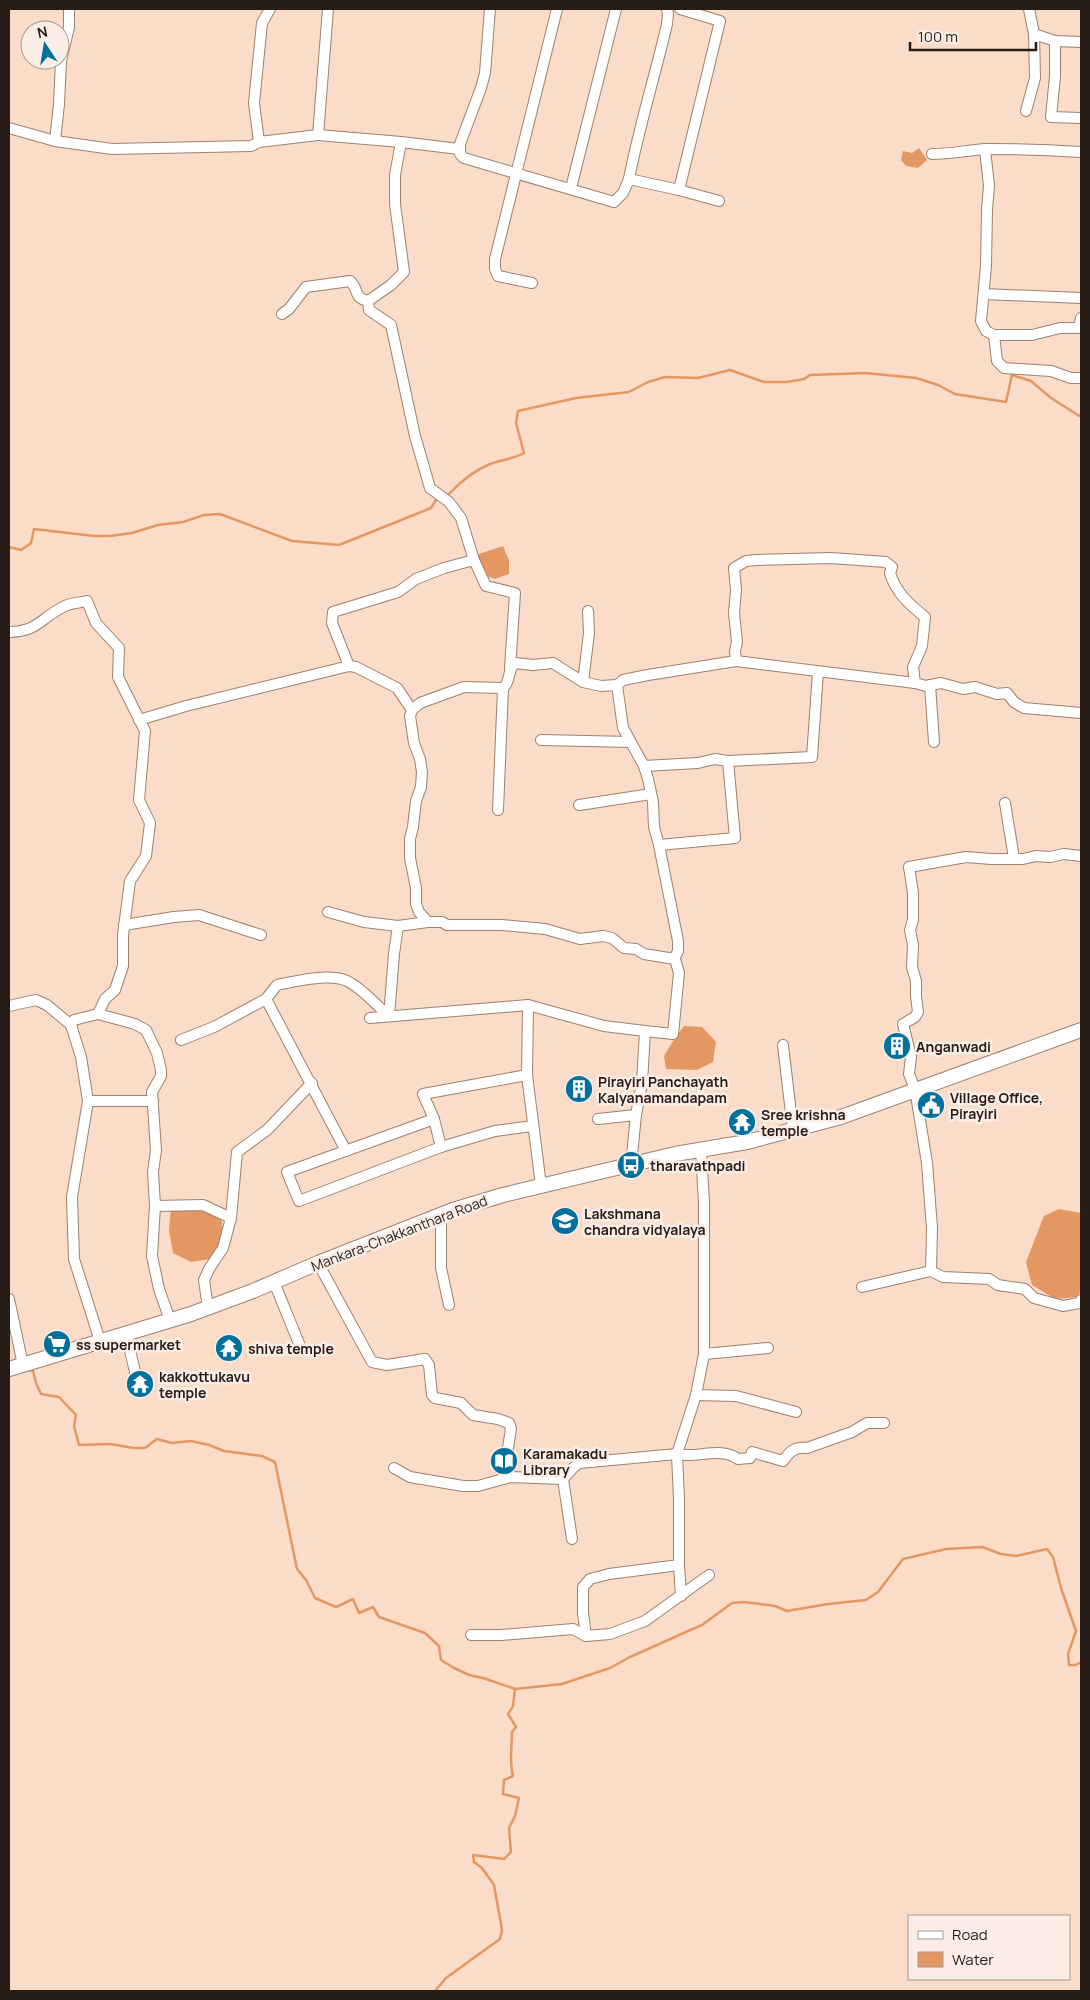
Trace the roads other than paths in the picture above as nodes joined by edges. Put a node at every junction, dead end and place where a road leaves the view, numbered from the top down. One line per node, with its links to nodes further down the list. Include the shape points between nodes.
1 (69, 9): 17 (street)
2 (270, 9): 18 (street, via 262,22 254,103)
3 (328, 9): 16 (street)
4 (490, 9): 20 (street, via 485,73)
5 (556, 9): 24 (street)
6 (616, 9): 26 (street)
7 (667, 9): 25 (street, via 657,69)
8 (680, 9): 27 (street, via 720,21)
9 (1029, 9): 10 (street)
10 (1034, 34): 11 (street); 13 (street, via 1035,78)
11 (1055, 41): 12 (street); 14 (street, via 1051,116)
12 (1081, 42)
13 (1026, 111)
14 (1081, 118)
15 (9, 128): 17 (street)
16 (318, 135): 18 (street); 19 (street)
17 (55, 141): 18 (street, via 112,149 251,146)
18 (259, 142)
19 (401, 142): 20 (street); 32 (street, via 395,175 395,204 404,272)
20 (459, 149): 24 (street, via 464,158)
21 (985, 149): 22 (street); 23 (street); 30 (street, via 989,186)
22 (1081, 152)
23 (932, 154)
24 (516, 173): 26 (street); 29 (street, via 495,269 498,276 526,280)
25 (629, 179): 26 (street, via 623,193 614,202); 27 (street)
26 (571, 188)
27 (679, 190): 28 (street)
28 (719, 201)
29 (532, 284)
30 (984, 294): 31 (street); 35 (street, via 981,321 986,331)
31 (1081, 298)
32 (368, 302): 33 (street, via 357,296 350,281 335,282 306,288); 37 (street, via 369,310 391,325 430,488 449,502 461,518)
33 (282, 314)
34 (1081, 318): 35 (street, via 1079,328 1060,328 1032,336)
35 (994, 335): 36 (street, via 997,361 1004,368 1051,371)
36 (1081, 378)
37 (474, 560): 41 (street, via 416,579 398,592 333,612 332,624); 42 (street, via 486,586 515,593)
38 (588, 611): 44 (street)
39 (9, 632): 51 (street, via 36,627 64,606 87,601 96,623 118,648 118,677)
40 (736, 661): 43 (street); 45 (street, via 734,568 746,561 780,558 876,560 892,567 890,573 902,598 925,616 922,646 913,667); 46 (street, via 648,674 623,680)
41 (349, 666): 49 (street, via 397,688); 51 (street)
42 (510, 668): 44 (street, via 515,663 533,666 553,663); 48 (street)
43 (818, 672): 45 (street); 55 (street, via 812,757)
44 (584, 682): 46 (street)
45 (915, 682): 47 (street)
46 (617, 685): 53 (street, via 623,728)
47 (930, 685): 50 (street, via 941,683 962,689 975,687 997,694 1007,693 1024,708); 54 (street)
48 (503, 688): 49 (street, via 464,687 420,703); 60 (street)
49 (412, 710): 65 (street, via 414,743 422,772 410,839 410,858 416,904)
50 (1081, 713)
51 (139, 720): 66 (street, via 145,731 139,800 150,823 146,856 130,881)
52 (542, 740): 53 (street)
53 (630, 742): 56 (street)
54 (934, 742)
55 (728, 762): 56 (street, via 715,759); 61 (street, via 735,838)
56 (644, 766): 57 (street)
57 (651, 794): 59 (street); 61 (street, via 654,827)
58 (1005, 803): 63 (street)
59 (580, 805)
60 (498, 810)
61 (660, 845): 69 (street, via 678,941)
62 (1081, 856): 63 (street, via 1064,854)
63 (1014, 858): 83 (street, via 966,857 909,867 913,892 912,967 918,1012 903,1024 911,1057 909,1074)
64 (328, 912): 67 (street, via 364,922)
65 (428, 922): 67 (street); 69 (street, via 442,922 448,926 491,924 546,929 580,939 603,936 612,938 624,948)
66 (124, 925): 68 (street, via 200,915); 73 (street, via 123,966 115,990 105,999)
67 (398, 926): 74 (street)
68 (261, 935)
69 (674, 959): 78 (street, via 679,973 672,1034)
70 (266, 999): 74 (street, via 277,985 338,978 349,982); 79 (street, via 214,1027); 82 (street)
71 (528, 1005): 74 (street); 78 (street, via 604,1026); 81 (street)
72 (9, 1006): 76 (street, via 36,1000)
73 (98, 1014): 76 (street, via 74,1020); 85 (street, via 136,1024 146,1030 161,1070 152,1092)
74 (389, 1016): 75 (street)
75 (370, 1018)
76 (71, 1025): 84 (street, via 81,1057)
77 (1081, 1030): 83 (main road, Mankara-Chakkanthara Road)
78 (645, 1031): 86 (street, via 642,1083)
79 (181, 1040)
80 (783, 1044): 90 (street)
81 (527, 1075): 87 (street, via 422,1094); 89 (street)
82 (312, 1083): 93 (street); 98 (street, via 266,1130 237,1152)
83 (915, 1089): 90 (main road, Mankara-Chakkanthara Road, via 841,1117); 100 (street, via 927,1163 932,1228)
84 (88, 1101): 85 (street); 111 (street, via 72,1197 74,1259)
85 (152, 1101): 96 (street, via 156,1150 153,1172)
86 (636, 1115): 88 (street); 94 (street)
87 (434, 1118): 91 (street); 93 (street)
88 (598, 1119)
89 (533, 1126): 91 (street, via 495,1131); 95 (street)
90 (794, 1130): 92 (main road, Mankara-Chakkanthara Road)
91 (441, 1147): 93 (street, via 299,1201 288,1172)
92 (701, 1150): 94 (main road, Mankara-Chakkanthara Road); 114 (street, via 706,1300)
93 (346, 1151)
94 (631, 1165): 95 (main road, Mankara-Chakkanthara Road)
95 (541, 1186): 97 (main road, Mankara-Chakkanthara Road)
96 (155, 1206): 98 (street, via 203,1205); 109 (street, via 152,1256)
97 (441, 1215): 99 (main road, Mankara-Chakkanthara Road); 107 (street, via 441,1268)
98 (231, 1218): 108 (street, via 223,1248 204,1280)
99 (318, 1263): 101 (main road, Mankara-Chakkanthara Road); 123 (street, via 372,1362 387,1365 425,1359 435,1398 461,1403 473,1415 509,1423 511,1429)
100 (931, 1271): 103 (street); 106 (street, via 943,1277 989,1279 998,1285 1025,1289 1034,1298 1063,1306)
101 (274, 1282): 108 (main road, Mankara-Chakkanthara Road); 112 (street)
102 (9, 1287): 104 (street)
103 (862, 1287)
104 (9, 1295)
105 (9, 1299): 115 (street)
106 (1081, 1300)
107 (449, 1306)
108 (208, 1308): 109 (main road, Mankara-Chakkanthara Road)
109 (170, 1320): 110 (main road, Mankara-Chakkanthara Road)
110 (126, 1334): 111 (main road, Mankara-Chakkanthara Road); 117 (street)
111 (100, 1341): 115 (main road, Mankara-Chakkanthara Road)
112 (300, 1346)
113 (768, 1348): 114 (street)
114 (704, 1354): 118 (street)
115 (23, 1365): 116 (main road, Mankara-Chakkanthara Road)
116 (9, 1369)
117 (139, 1389)
118 (696, 1395): 119 (street, via 736,1396); 121 (street)
119 (796, 1412)
120 (884, 1423): 121 (street, via 867,1424 807,1448 790,1450 782,1461 752,1452 750,1458 738,1459 733,1455)
121 (677, 1454): 124 (street, via 579,1463); 126 (street)
122 (394, 1468): 123 (street, via 410,1478 464,1486)
123 (503, 1479): 124 (street)
124 (563, 1479): 125 (street)
125 (572, 1539)
126 (678, 1565): 128 (street); 130 (street, via 590,1579 583,1587)
127 (709, 1575): 128 (street)
128 (681, 1596): 130 (street, via 645,1621 610,1634)
129 (471, 1635): 130 (street, via 573,1629)
130 (586, 1636)

